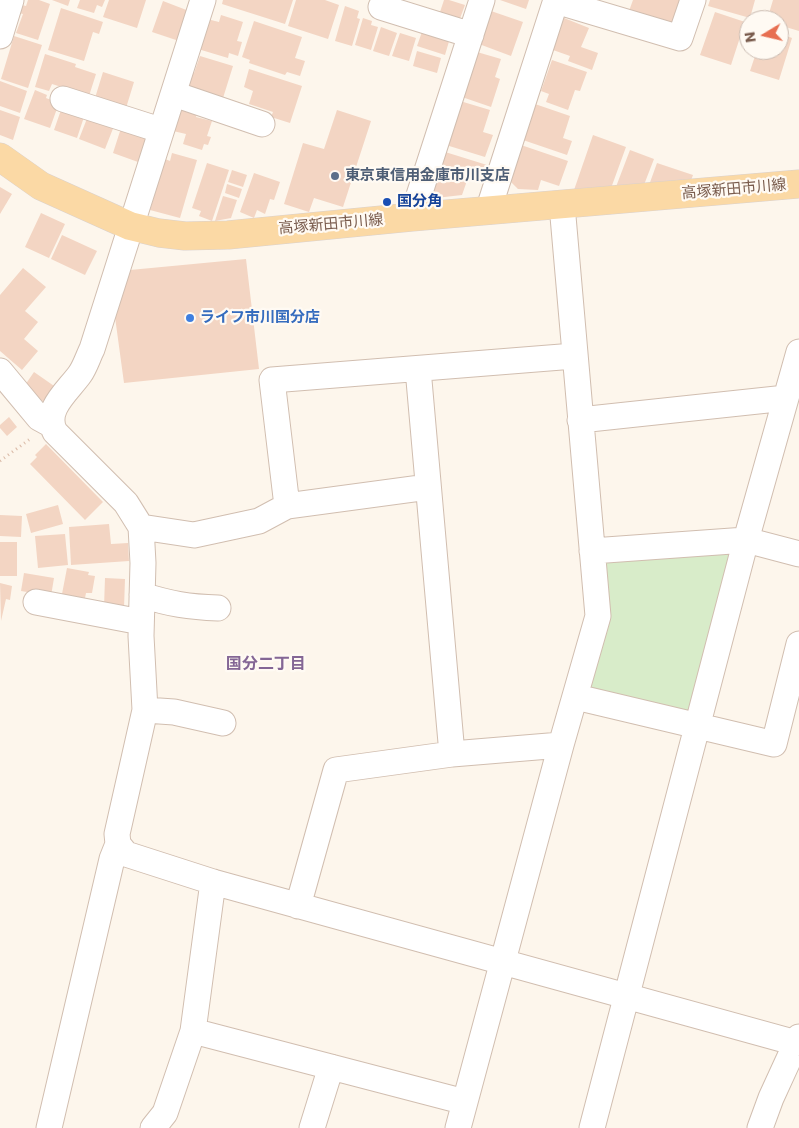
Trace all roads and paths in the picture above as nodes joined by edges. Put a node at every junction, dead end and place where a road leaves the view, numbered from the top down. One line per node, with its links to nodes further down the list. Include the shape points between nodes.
1 (12, 0): 8 (street)
2 (203, 0): 9 (street)
3 (482, 0): 7 (street)
4 (556, 0): 5 (street, via 680,38); 16 (street)
5 (693, 0)
6 (381, 7): 7 (street)
7 (471, 35): 17 (street)
8 (0, 36)
9 (174, 94): 11 (street); 12 (street)
10 (63, 99): 12 (street)
11 (262, 124)
12 (160, 130): 18 (street)
13 (0, 157): 18 (main road, 高塚新田市川線, via 41,186)
14 (799, 184): 15 (main road, 高塚新田市川線)
15 (562, 205): 16 (main road, 高塚新田市川線); 20 (street)
16 (488, 211): 17 (main road, 高塚新田市川線)
17 (412, 217): 18 (main road, 高塚新田市川線, via 228,235 185,236)
18 (130, 226): 25 (street, via 92,349 82,372 52,410)
19 (799, 352): 23 (street)
20 (574, 356): 21 (street); 24 (street)
21 (418, 369): 27 (street); 28 (street, via 272,380)
22 (0, 371): 25 (street, via 39,418)
23 (786, 398): 24 (street); 30 (street)
24 (580, 420): 31 (street)
25 (50, 424): 26 (path); 29 (street, via 126,503)
26 (0, 461)
27 (428, 487): 28 (street); 43 (street)
28 (287, 506): 29 (street, via 259,520 194,535)
29 (141, 527): 33 (street)
30 (746, 540): 31 (street); 32 (street); 41 (street)
31 (592, 552): 38 (street, via 598,616)
32 (799, 554)
33 (142, 595): 35 (street, via 170,604); 36 (street)
34 (36, 602): 36 (street)
35 (218, 608)
36 (141, 622): 39 (street)
37 (799, 644): 41 (street, via 774,744)
38 (576, 697): 41 (street); 42 (street)
39 (145, 710): 40 (street, via 174,712); 44 (street, via 117,834)
40 (223, 723)
41 (698, 726): 48 (street)
42 (561, 745): 43 (street); 47 (street)
43 (452, 754): 46 (street, via 336,770)
44 (118, 844): 45 (street, via 126,854); 53 (street)
45 (213, 882): 46 (street); 49 (street)
46 (298, 906): 47 (street)
47 (504, 962): 48 (street); 52 (street)
48 (626, 996): 50 (street); 57 (street)
49 (193, 1031): 51 (street); 54 (street, via 165,1113)
50 (798, 1040): 58 (street)
51 (331, 1067): 52 (street); 55 (street)
52 (465, 1102): 56 (street)
53 (49, 1128)
54 (153, 1128)
55 (312, 1128)
56 (458, 1128)
57 (592, 1128)
58 (760, 1128)

